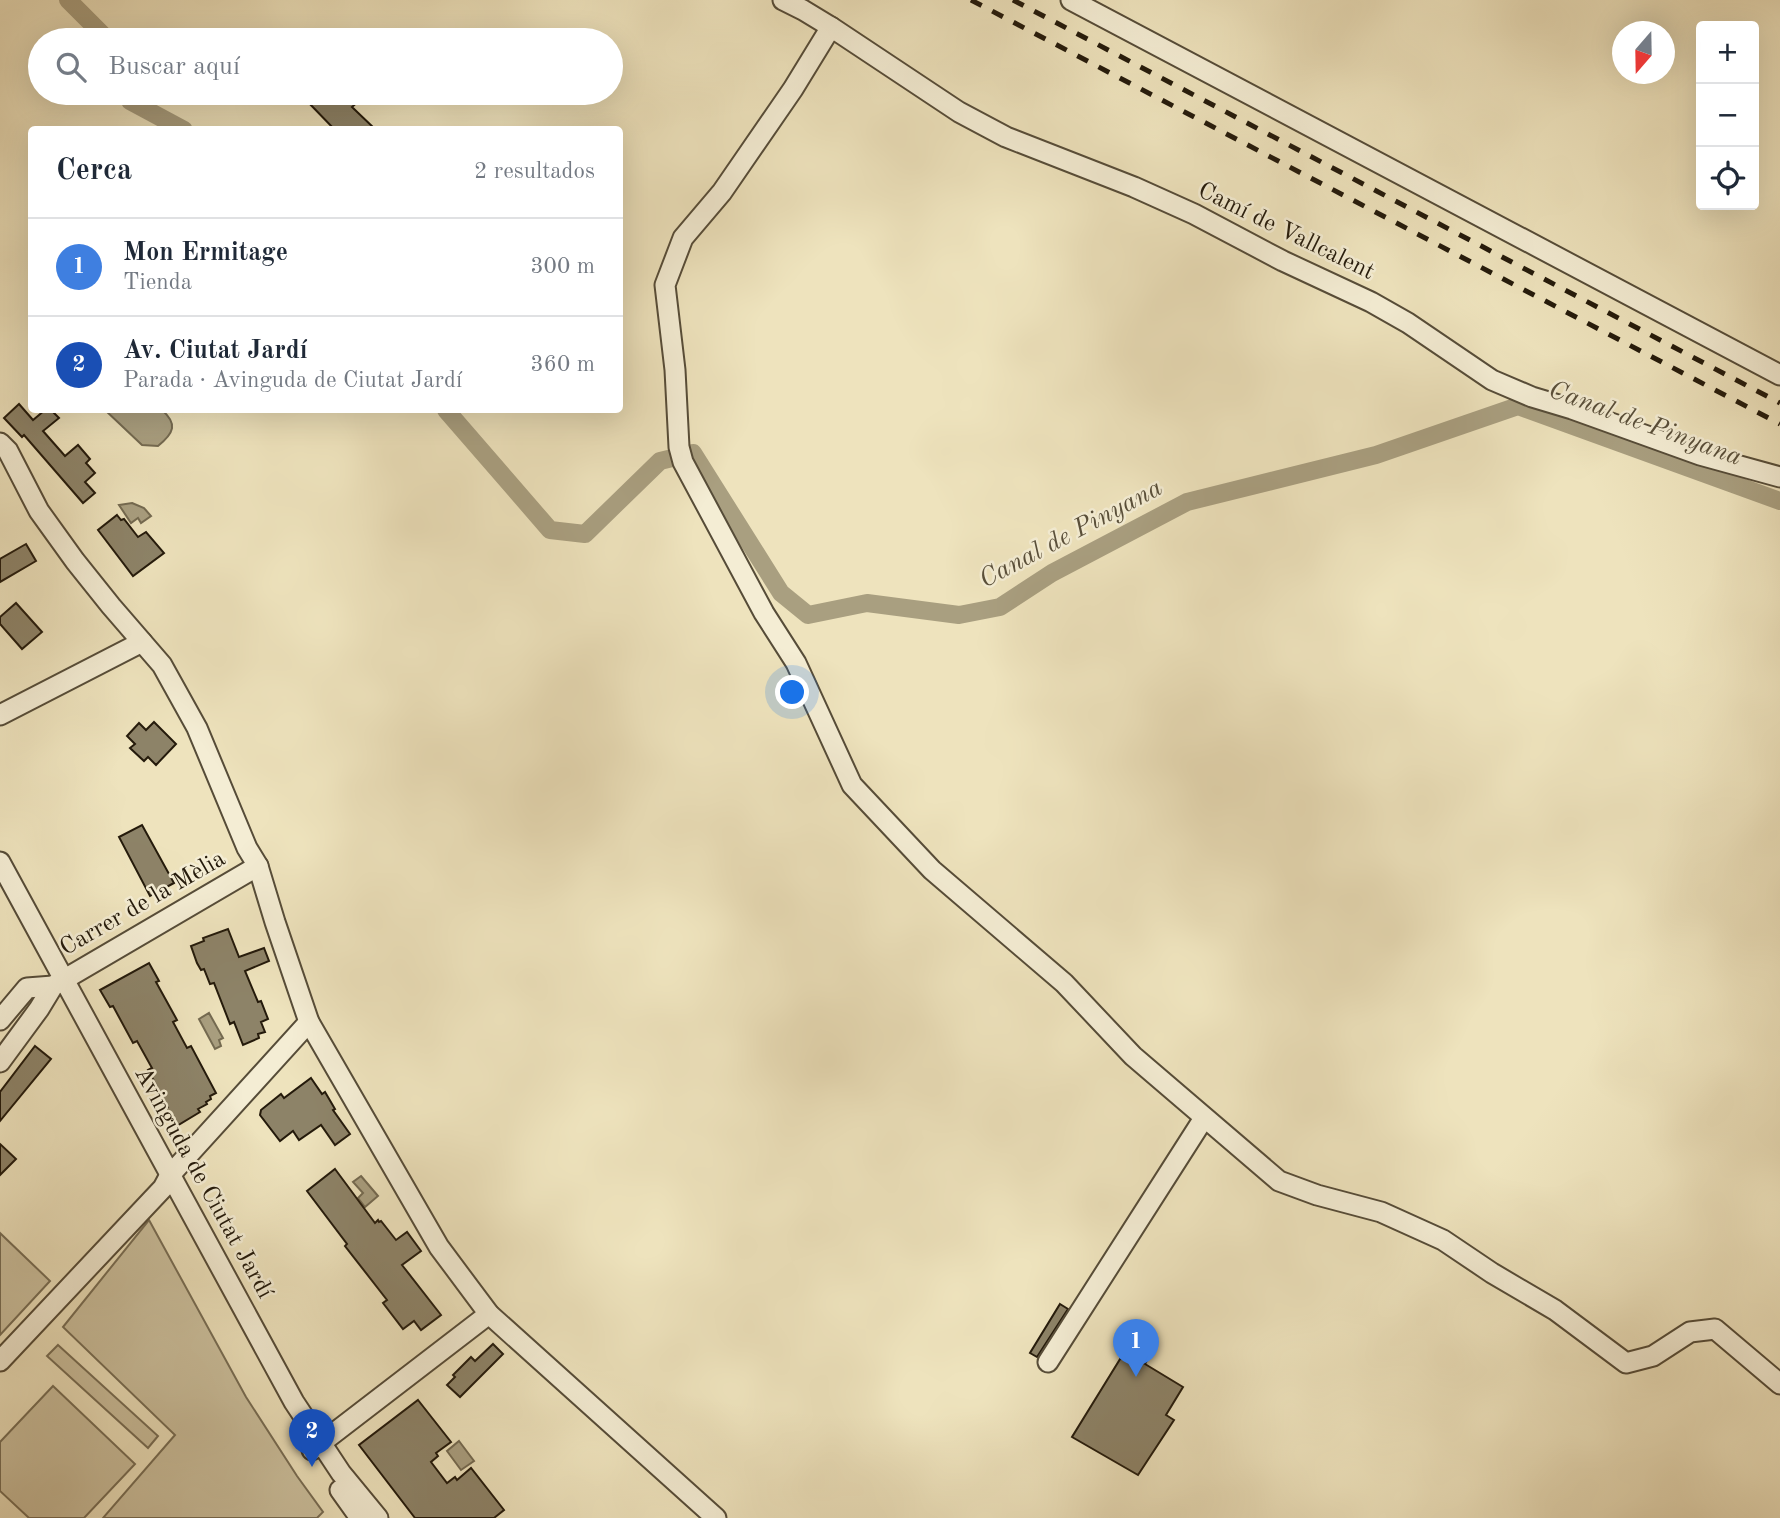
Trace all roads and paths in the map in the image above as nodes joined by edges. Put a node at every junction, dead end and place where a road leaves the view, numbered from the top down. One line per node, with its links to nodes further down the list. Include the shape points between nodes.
1 (783, 0): 3 (street, Camí de Vallcalent)
2 (1071, 0): 4 (street)
3 (831, 27): 6 (street, Camí de Vallcalent, via 1006,137 1194,214 1371,302 1492,380 1700,456); 16 (street, via 746,158 683,238 665,285 681,455 764,613 796,663 852,785 932,870 1064,984 1133,1056)
4 (1780, 375)
5 (0, 443): 7 (street, via 46,521)
6 (1780, 477)
7 (142, 642): 8 (street); 10 (street, via 162,666 197,728)
8 (0, 715)
9 (0, 862): 12 (street, Avinguda de Ciutat Jardí)
10 (258, 866): 12 (street, Carrer de la Mèlia); 14 (street)
11 (0, 890): 12 (street, Avinguda de Ciutat Jardí)
12 (58, 982): 13 (street, Carrer de la Mèlia, via 27,988); 15 (street, Carrer de la Mèlia); 17 (street, Avinguda de Ciutat Jardí)
13 (0, 1020)
14 (309, 1022): 17 (street); 18 (street, via 439,1247)
15 (0, 1062)
16 (1204, 1118): 20 (street); 21 (street, via 1279,1181 1381,1212 1443,1240 1555,1310 1626,1363 1653,1356 1690,1332 1715,1329)
17 (167, 1181): 19 (street); 22 (street, Avinguda de Ciutat Jardí, via 295,1402)
18 (489, 1314): 22 (street); 25 (street)
19 (0, 1361)
20 (1048, 1362)
21 (1780, 1384)
22 (316, 1447): 23 (street, Avinguda de Ciutat Jardí); 24 (street, Avinguda de Ciutat Jardí)
23 (360, 1518)
24 (377, 1518)
25 (716, 1518)

